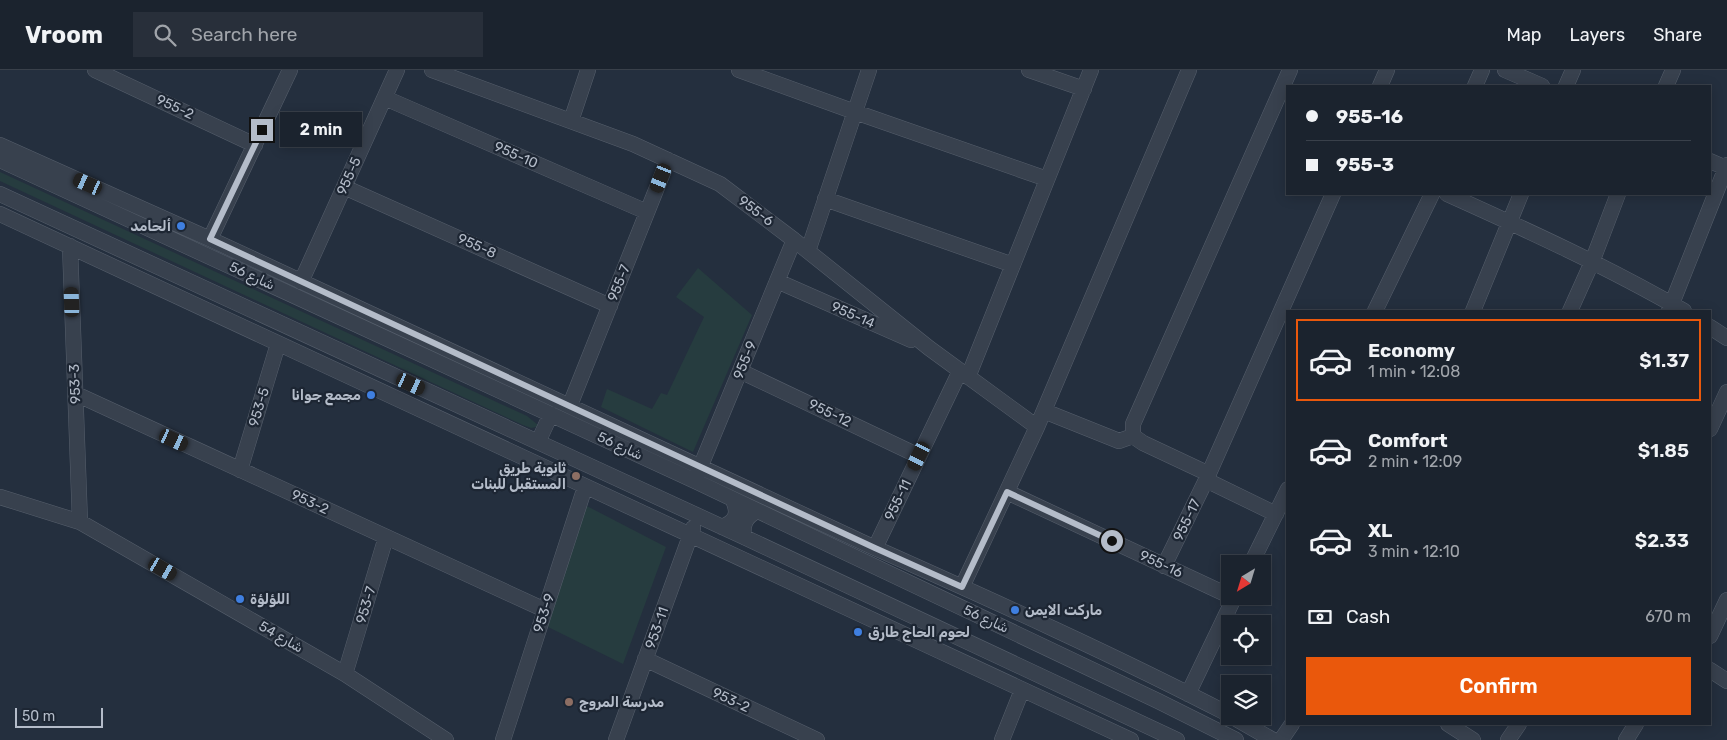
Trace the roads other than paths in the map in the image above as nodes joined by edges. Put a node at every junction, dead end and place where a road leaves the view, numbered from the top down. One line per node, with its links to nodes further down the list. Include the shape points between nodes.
1 (95, 70): 27 (street, 955-2)
2 (290, 70): 27 (street)
3 (397, 70): 23 (street, 955-5)
4 (432, 70): 25 (street, 955-6)
5 (588, 70): 25 (street)
6 (740, 70): 24 (street)
7 (869, 70): 24 (street)
8 (1029, 70): 22 (street)
9 (1091, 70): 22 (street, 955-11)
10 (1190, 70): 68 (street)
11 (1290, 70): 72 (street, via 1133,424)
12 (1388, 70): 17 (street)
13 (1482, 70): 18 (street)
14 (1505, 70): 19 (street)
15 (1573, 70): 20 (street)
16 (1673, 70): 21 (street)
17 (1380, 85)
18 (1475, 85)
19 (1540, 85)
20 (1566, 85)
21 (1666, 85)
22 (1084, 89): 32 (street, 955-11)
23 (385, 98): 33 (street, 955-5); 41 (street, 955-10)
24 (855, 112): 32 (street); 40 (street)
25 (571, 121): 29 (street, 955-6)
26 (0, 145): 44 (street)
27 (255, 145): 44 (street)
28 (0, 160): 69 (street, شارع 56)
29 (668, 160): 41 (street, 955-7); 45 (street, 955-6, via 720,184)
30 (1711, 161): 31 (street)
31 (1726, 167): 55 (street)
32 (1047, 179): 49 (street, 955-11)
33 (344, 187): 51 (street, 955-5); 54 (street, 955-8)
34 (0, 194): 52 (street, شارع 56)
35 (1333, 195): 77 (street, 955-17)
36 (1432, 195): 56 (street)
37 (1449, 195): 43 (street)
38 (1521, 195): 43 (street)
39 (1618, 195): 48 (street)
40 (825, 199): 47 (street); 49 (street)
41 (647, 212): 54 (street, 955-7)
42 (0, 214): 46 (street)
43 (1510, 222): 48 (street); 57 (street)
44 (210, 239): 51 (street)
45 (794, 240): 47 (street, 955-6); 50 (street, 955-9)
46 (70, 246): 53 (street); 66 (street, 953-3)
47 (808, 251): 62 (street, 955-6)
48 (1592, 262): 55 (street); 58 (street)
49 (1013, 265): 64 (street, 955-11)
50 (777, 281): 62 (street, 955-14); 63 (street, 955-9)
51 (301, 282): 67 (street)
52 (212, 292): 53 (street); 73 (street, شارع 56)
53 (174, 295): 61 (street)
54 (610, 306): 67 (street, 955-7)
55 (1675, 309)
56 (1374, 310)
57 (1473, 310)
58 (1570, 310)
59 (1711, 328): 60 (street)
60 (1727, 338)
61 (278, 344): 76 (street, 953-5); 79 (street)
62 (929, 348): 64 (street, 955-6)
63 (740, 371): 74 (street, 955-12); 75 (street, 955-9)
64 (964, 374): 70 (street, 955-6); 74 (street, 955-11)
65 (1727, 392): 71 (street)
66 (76, 394): 76 (street, 953-2); 87 (street, 953-3)
67 (570, 405): 75 (street)
68 (1044, 411): 70 (street); 72 (street, via 1119,441)
69 (551, 414): 73 (street); 78 (street, شارع 56)
70 (1037, 427): 80 (street)
71 (1711, 428)
72 (1133, 436): 77 (street)
73 (538, 442): 86 (street, شارع 56)
74 (919, 456): 92 (street, 955-11)
75 (701, 466): 78 (street, 955-9); 92 (street)
76 (240, 470): 90 (street, 953-2)
77 (1208, 477): 85 (street); 94 (street, 955-17)
78 (695, 481): 83 (street, شارع 56)
79 (585, 487): 89 (street); 99 (street, 953-9)
80 (1007, 492): 94 (street, 955-16); 95 (street)
81 (1286, 493): 85 (street)
82 (0, 497): 87 (street, شارع 54)
83 (733, 500): 84 (street, شارع 56); 88 (street, via 736,516)
84 (758, 511): 91 (street, via 745,521); 120 (street, شارع 56)
85 (1276, 514): 93 (street)
86 (698, 516): 88 (street, شارع 56); 89 (street, 953-11)
87 (80, 522): 103 (street, شارع 54)
88 (722, 527): 91 (street, شارع 56)
89 (690, 536): 101 (street, 953-11); 105 (street)
90 (386, 537): 99 (street, 953-2); 103 (street, 953-7)
91 (744, 537): 119 (street, شارع 56)
92 (875, 548): 95 (street)
93 (1256, 555)
94 (1164, 566): 96 (street, 955-16)
95 (962, 587): 106 (street)
96 (1221, 591)
97 (1727, 600): 100 (street)
98 (1231, 605): 106 (street)
99 (545, 610): 114 (street, 953-9)
100 (1711, 634)
101 (645, 659): 115 (street, 953-11); 116 (street, 953-2)
102 (1711, 671): 104 (street)
103 (345, 674): 113 (street, شارع 54)
104 (1727, 681)
105 (1022, 690): 117 (street); 118 (street)
106 (1188, 694): 107 (street)
107 (1221, 711)
108 (1247, 725): 121 (street)
109 (1291, 725): 122 (street)
110 (1450, 725): 123 (street)
111 (1518, 725): 124 (street)
112 (1635, 725): 125 (street)
113 (446, 740)
114 (503, 740)
115 (616, 740)
116 (817, 740)
117 (1002, 740)
118 (1132, 740)
119 (1177, 740)
120 (1236, 740)
121 (1273, 740)
122 (1281, 740)
123 (1473, 740)
124 (1508, 740)
125 (1626, 740)

